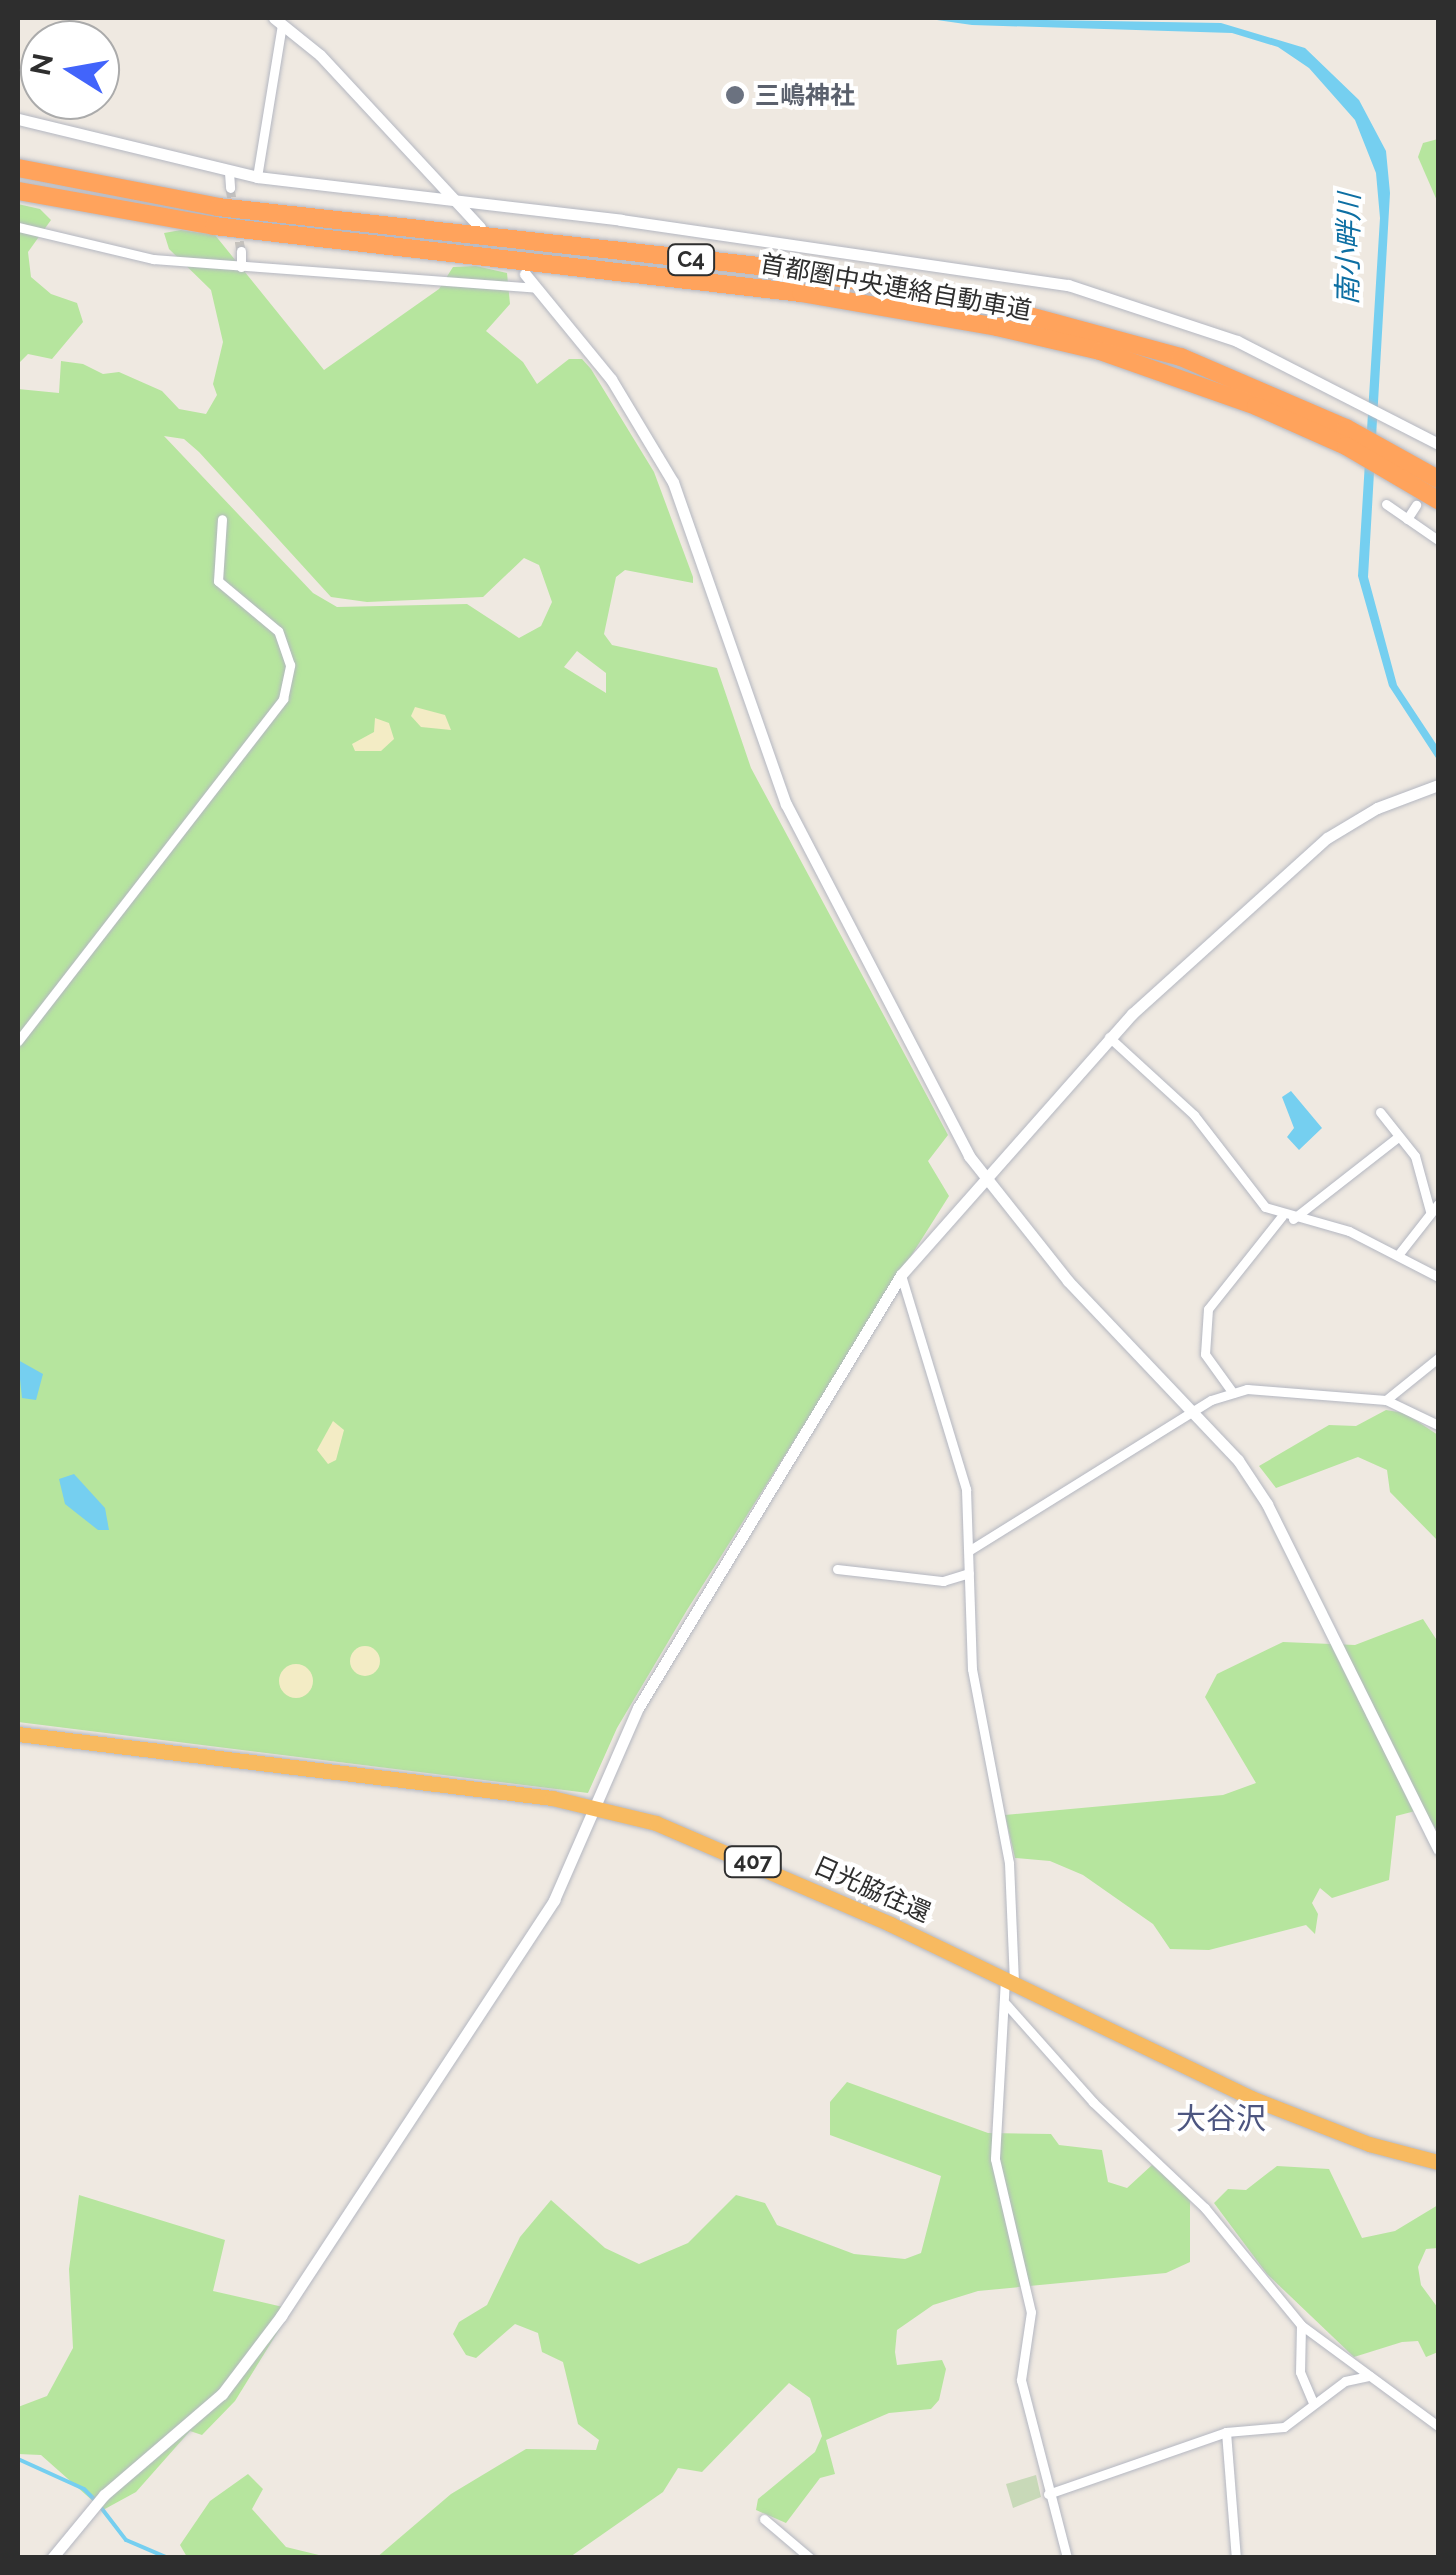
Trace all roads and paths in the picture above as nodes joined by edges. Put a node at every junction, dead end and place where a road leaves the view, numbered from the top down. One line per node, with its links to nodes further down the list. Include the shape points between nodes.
1 (278, 21): 5 (street); 8 (street, via 320,55)
2 (18, 119): 4 (street)
3 (18, 168): 15 (highway, 首都圏中央連絡自動車道 / C4, via 218,207 910,288 1080,326 1181,357)
4 (228, 172): 5 (street); 6 (street)
5 (257, 177): 8 (street)
6 (230, 188)
7 (18, 190): 15 (highway, 首都圏中央連絡自動車道 / C4, via 214,226 908,309 1100,350)
8 (460, 202): 10 (street); 16 (street, via 1068,284 1237,341)
9 (18, 227): 12 (street, via 131,256)
10 (480, 227)
11 (241, 251): 12 (street)
12 (242, 267): 14 (street)
13 (524, 274): 14 (street)
14 (537, 288): 30 (street, via 635,414 673,482 786,804)
15 (1346, 437): 17 (highway, 首都圏中央連絡自動車道 / C4)
16 (1438, 444)
17 (1380, 455): 18 (highway, 首都圏中央連絡自動車道 / C4); 19 (highway, 首都圏中央連絡自動車道 / C4)
18 (1438, 479)
19 (1438, 500)
20 (1386, 504): 23 (street)
21 (1416, 505): 23 (street)
22 (222, 519): 27 (street, via 218,580 278,631 290,664 283,699)
23 (1408, 519): 24 (street)
24 (1438, 540)
25 (1435, 786): 26 (street, via 1327,838)
26 (1110, 1036): 30 (street); 32 (street, via 1194,1115 1251,1194)
27 (18, 1041)
28 (1380, 1112): 29 (street)
29 (1398, 1138): 31 (street, via 1424,1176); 32 (street)
30 (986, 1176): 34 (street); 39 (street, via 1068,1281)
31 (1434, 1208): 33 (street)
32 (1288, 1218): 33 (street, via 1333,1225); 37 (street, via 1208,1309 1204,1354)
33 (1398, 1255): 35 (street)
34 (902, 1274): 41 (street, via 961,1470); 45 (street, via 638,1708)
35 (1438, 1277)
36 (1438, 1358): 38 (street)
37 (1233, 1393): 38 (street); 39 (street)
38 (1386, 1400): 40 (street)
39 (1194, 1410): 41 (street); 46 (street, via 1268,1504)
40 (1438, 1425)
41 (970, 1550): 43 (street)
42 (837, 1568): 43 (street, via 943,1581)
43 (969, 1572): 47 (street, via 972,1669 1009,1862)
44 (18, 1734): 45 (highway, 日光脇往還 / 407)
45 (597, 1807): 47 (highway, 日光脇往還 / 407, via 691,1836); 57 (street, via 554,1900 245,2366 191,2423 104,2495)
46 (1438, 1849)
47 (1010, 1981): 48 (street); 49 (highway, 日光脇往還 / 407, via 1286,2113)
48 (1006, 2004): 50 (street, via 1093,2102 1205,2208); 55 (street, via 994,2159 1031,2312 1020,2366)
49 (1438, 2162)
50 (1301, 2325): 51 (street); 52 (street, via 1300,2372)
51 (1369, 2376): 52 (street, via 1344,2381); 53 (street)
52 (1313, 2402): 54 (street, via 1284,2427)
53 (1438, 2426)
54 (1226, 2432): 55 (street); 60 (street)
55 (1048, 2494): 59 (street)
56 (764, 2519): 58 (street)
57 (52, 2558)
58 (810, 2558)
59 (1068, 2558)
60 (1236, 2558)

